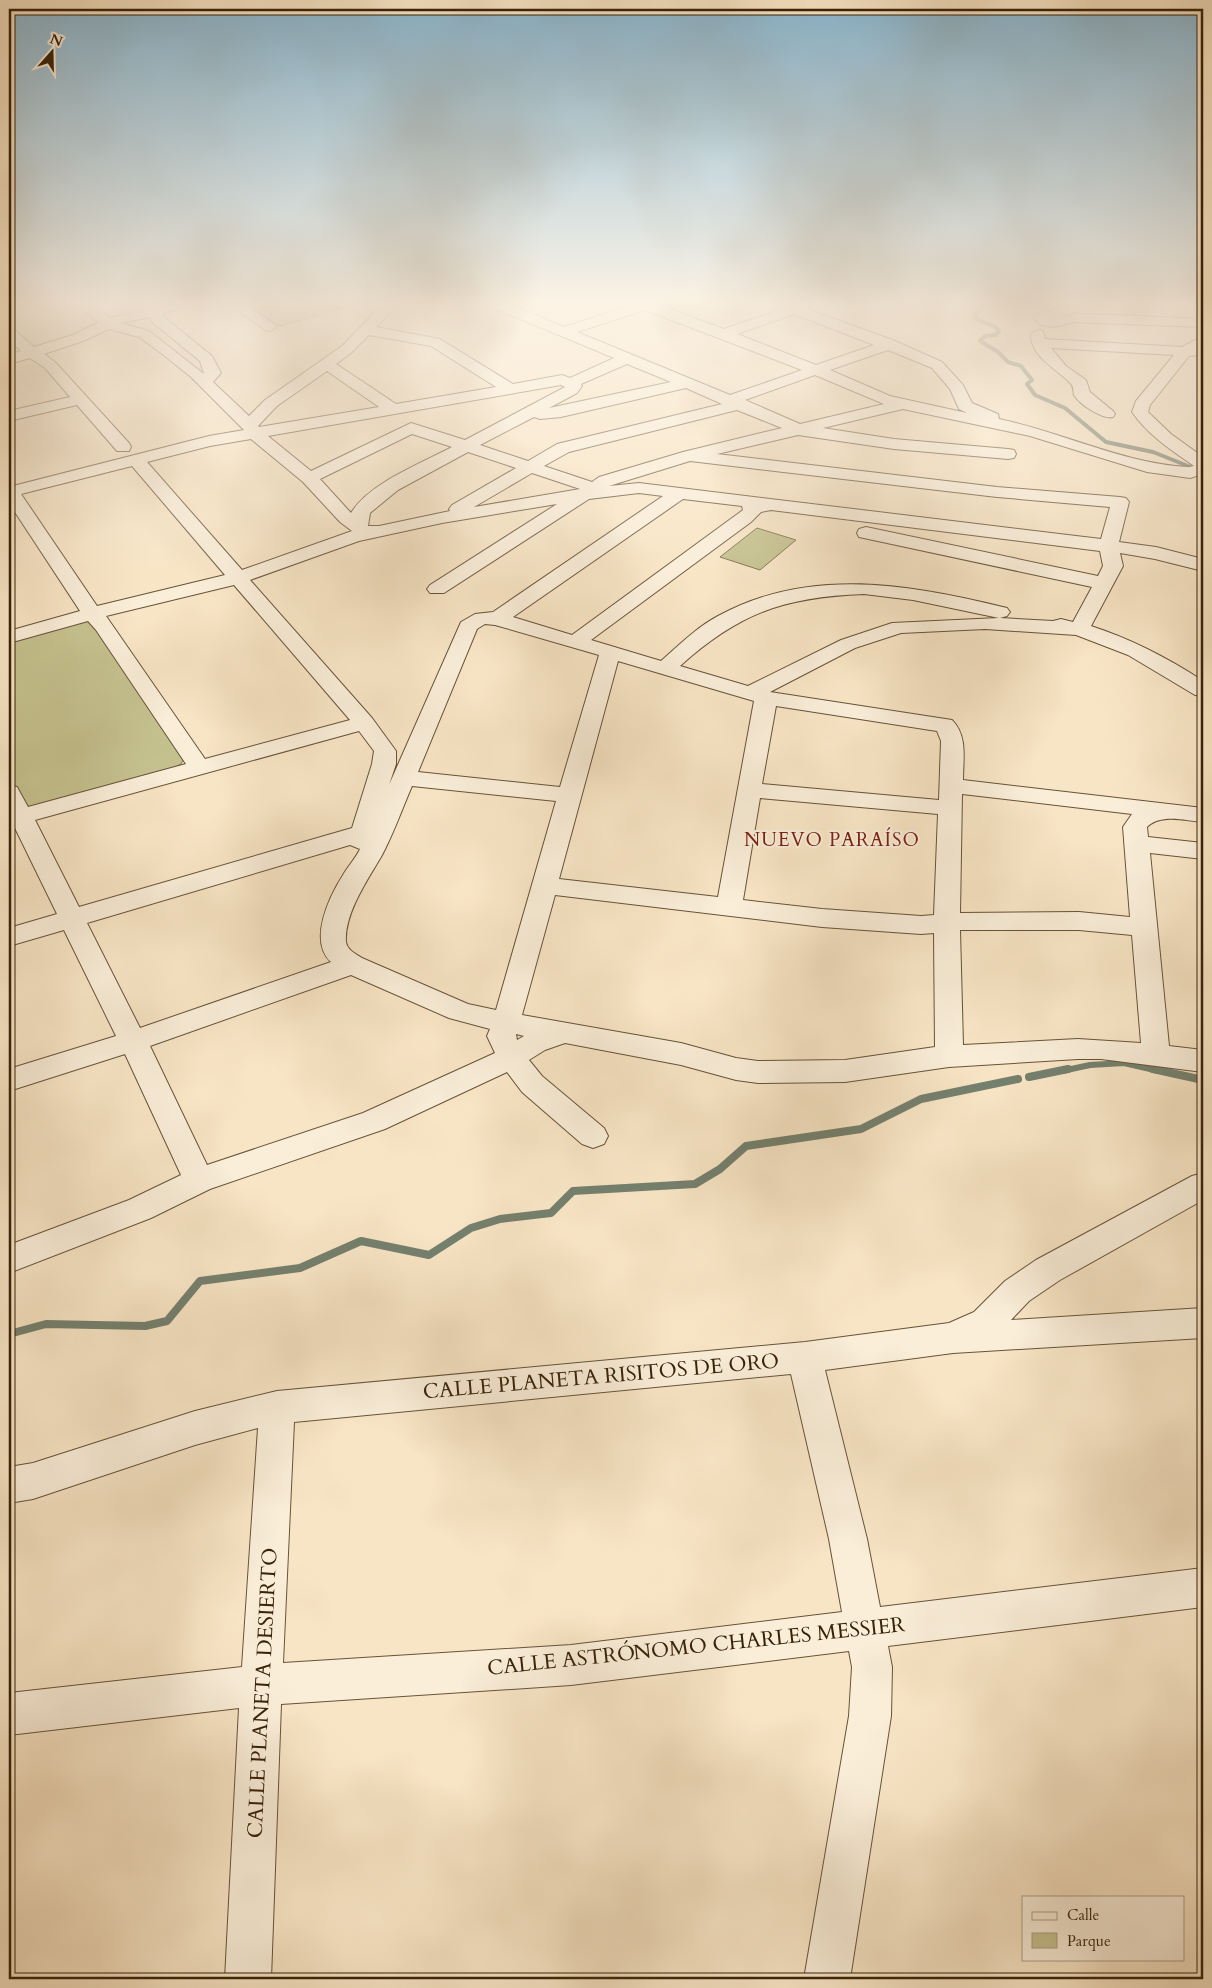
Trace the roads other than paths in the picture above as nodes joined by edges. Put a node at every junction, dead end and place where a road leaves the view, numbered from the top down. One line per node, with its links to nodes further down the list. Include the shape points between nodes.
1 (221, 399): 20 (street)
2 (277, 399): 20 (street)
3 (378, 399): 16 (street)
4 (453, 399): 16 (street)
5 (554, 399): 18 (street)
6 (619, 399): 18 (street, via 561,412)
7 (727, 399): 14 (street)
8 (743, 399): 14 (street)
9 (886, 399): 15 (street)
10 (962, 399): 22 (street, via 965,406)
11 (1088, 399): 17 (street)
12 (1146, 399): 28 (street, via 1140,412 1148,423)
13 (79, 400): 19 (street); 25 (street)
14 (735, 402): 21 (street); 29 (street, via 576,444)
15 (904, 404): 21 (street); 22 (street, via 942,415)
16 (394, 410): 20 (street)
17 (1106, 414)
18 (522, 415): 24 (street)
19 (9, 416)
20 (248, 425): 25 (street); 33 (street)
21 (800, 430): 23 (street); 27 (street)
22 (1037, 432): 31 (street, via 1087,451 1153,468 1196,473)
23 (862, 438): 26 (street); 32 (street)
24 (466, 447): 29 (street); 33 (street, via 410,428); 39 (street, via 381,494 359,514 357,520)
25 (129, 453): 30 (street); 35 (street); 42 (street)
26 (1008, 454)
27 (689, 456): 32 (street); 34 (street, via 604,481)
28 (1203, 465)
29 (530, 467): 34 (street); 38 (street)
30 (28, 470)
31 (1203, 470)
32 (849, 476): 40 (street, via 1120,502)
33 (309, 478): 39 (street, via 346,518)
34 (589, 491): 36 (street, via 627,488); 38 (street); 44 (street)
35 (9, 492): 45 (street)
36 (679, 493): 37 (street); 46 (street)
37 (751, 503): 40 (street); 43 (street, via 884,537); 49 (street, via 752,511 745,518)
38 (442, 518): 39 (street)
39 (363, 530): 42 (street)
40 (1109, 546): 41 (street); 43 (street, via 1113,566)
41 (1203, 565)
42 (238, 578): 45 (street); 54 (street)
43 (1102, 583): 47 (street)
44 (437, 589)
45 (93, 615): 48 (street); 55 (street, via 104,626)
46 (497, 619): 49 (street); 56 (street, via 486,617 468,626)
47 (1079, 629): 51 (street, via 899,592 847,589 750,608 708,631); 52 (street, via 1125,644); 53 (street, via 985,623 899,627 848,644)
48 (9, 637)
49 (575, 642): 50 (street)
50 (610, 652): 51 (street); 59 (street)
51 (665, 668): 53 (street)
52 (1203, 690)
53 (758, 695): 57 (street); 60 (street, via 944,725 950,731 952,741)
54 (364, 723): 55 (street); 64 (street, via 382,746 386,757)
55 (200, 768): 63 (street)
56 (404, 778): 59 (street); 67 (street, via 369,856)
57 (750, 790): 60 (street); 69 (street)
58 (9, 792): 63 (street)
59 (570, 795): 68 (street)
60 (950, 797): 61 (street); 71 (street)
61 (1166, 812): 62 (street); 65 (street, via 1146,815 1138,820)
62 (1203, 815)
63 (15, 818): 70 (street)
64 (362, 833): 67 (street); 70 (street)
65 (1136, 844): 66 (street); 72 (street)
66 (1203, 851)
67 (354, 877): 74 (street, via 340,910 333,943 338,954)
68 (545, 886): 69 (street); 75 (street)
69 (730, 907): 71 (street, via 822,918)
70 (72, 918): 73 (street); 77 (street)
71 (947, 924): 72 (street, via 963,921 1079,921); 79 (street)
72 (1145, 927): 78 (street)
73 (9, 937)
74 (352, 965): 75 (street, via 459,1011); 77 (street)
75 (506, 1023): 76 (street); 80 (street, via 500,1036)
76 (567, 1033): 79 (street, via 758,1072 845,1071); 80 (street, via 544,1038)
77 (134, 1040): 82 (street); 84 (street)
78 (1156, 1055): 79 (street, via 1101,1049); 81 (street)
79 (949, 1056)
80 (512, 1058): 83 (street, via 532,1084); 84 (street, via 374,1121)
81 (1203, 1061)
82 (9, 1080)
83 (593, 1136)
84 (199, 1180): 86 (street, via 140,1210)
85 (1203, 1185): 88 (street, via 1048,1270 1017,1291 986,1322)
86 (9, 1259)
87 (1203, 1323): 88 (street, CALLE PLANETA RISITOS DE ORO)
88 (953, 1338): 89 (street, CALLE PLANETA RISITOS DE ORO)
89 (806, 1357): 90 (street, CALLE PLANETA RISITOS DE ORO); 93 (street)
90 (277, 1407): 91 (street, CALLE PLANETA RISITOS DE ORO, via 195,1428 33,1481); 94 (street, CALLE PLANETA DESIERTO)
91 (9, 1485)
92 (1203, 1587): 93 (street, CALLE ASTRÓNOMO CHARLES MESSIER)
93 (866, 1628): 94 (street, CALLE ASTRÓNOMO CHARLES MESSIER, via 571,1665); 97 (street, via 872,1666 870,1716)
94 (261, 1684): 95 (street, CALLE ASTRÓNOMO CHARLES MESSIER); 96 (street, CALLE PLANETA DESIERTO)
95 (9, 1714)
96 (248, 1979)
97 (827, 1979)

